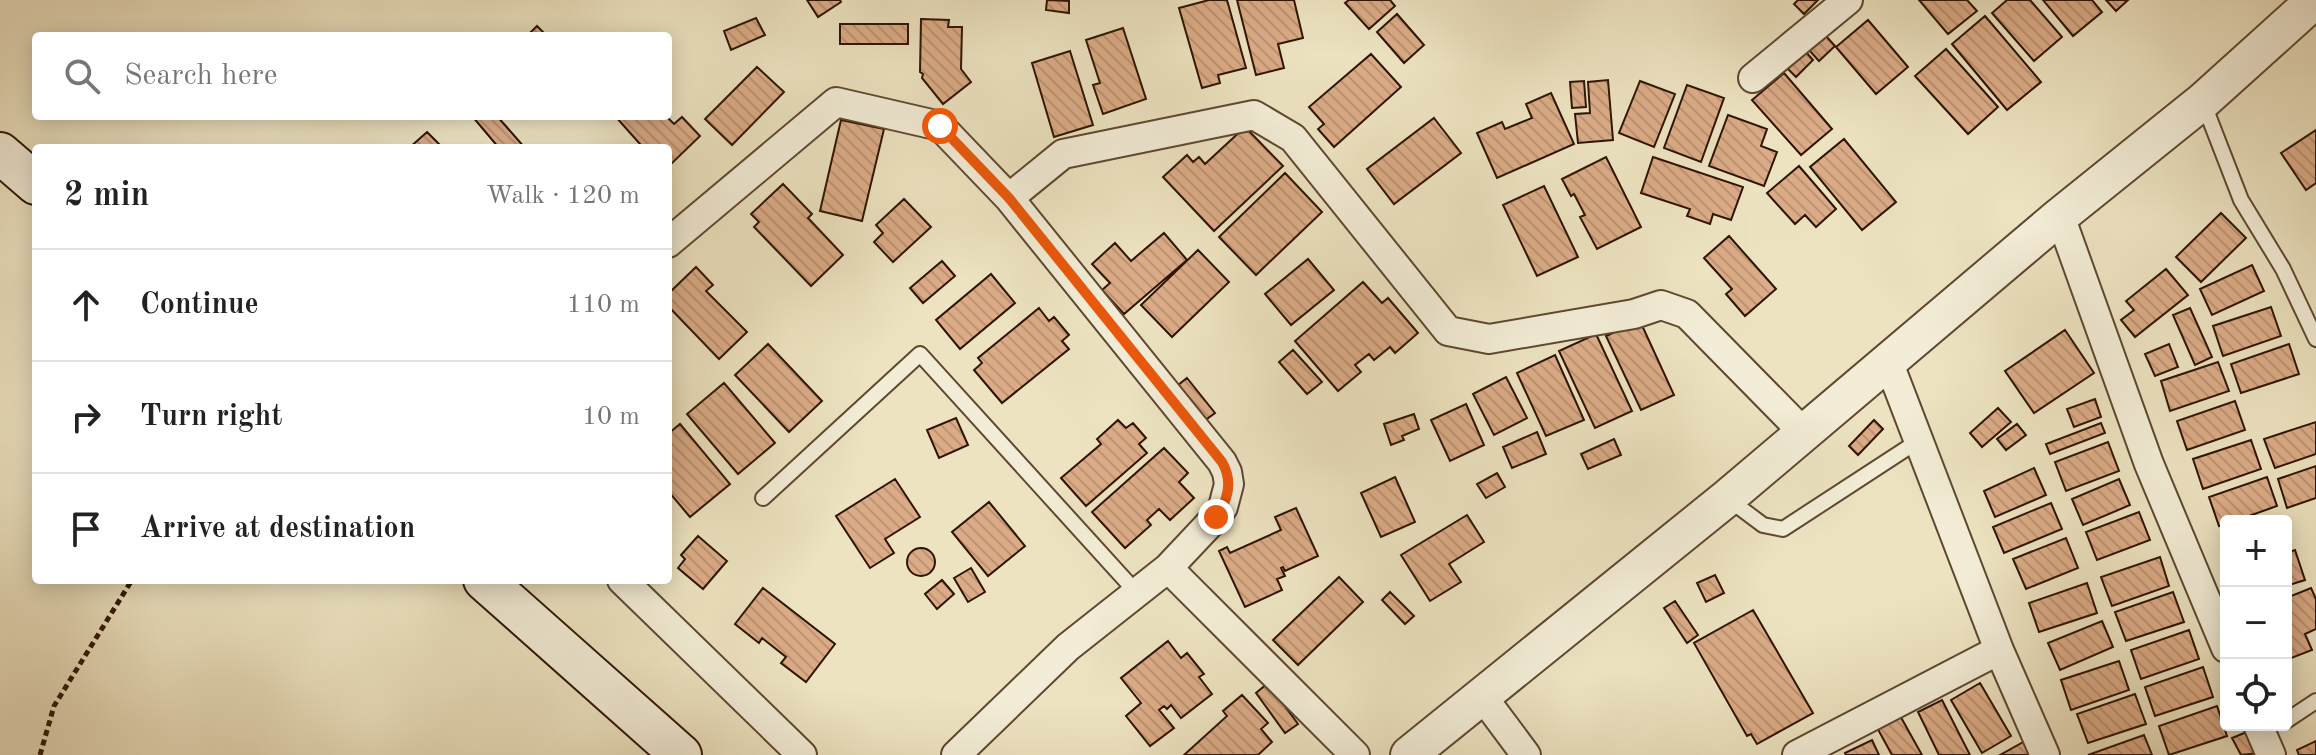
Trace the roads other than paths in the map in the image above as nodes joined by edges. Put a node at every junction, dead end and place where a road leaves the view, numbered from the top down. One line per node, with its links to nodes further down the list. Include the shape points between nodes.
1 (1848, 0): 3 (street)
2 (2315, 0): 4 (street)
3 (1753, 78)
4 (2203, 101): 8 (street); 10 (lane, via 2241,200 2283,269)
5 (0, 153): 6 (main road)
6 (32, 181)
7 (1009, 198): 9 (street, via 940,126 836,102); 12 (street, via 1063,154 1254,115 1293,138 1448,331 1489,339 1661,305 1687,314); 16 (street, via 1227,472 1223,507)
8 (2060, 216): 11 (street); 20 (street, via 2149,464)
9 (672, 240)
10 (2316, 339)
11 (1888, 361): 12 (street); 13 (street)
12 (1803, 432): 15 (street)
13 (1918, 441): 15 (lane, via 1783,529 1763,525); 21 (street)
14 (763, 498): 19 (lane, via 920,354)
15 (1727, 498): 22 (street)
16 (1168, 568): 19 (street); 28 (street)
17 (489, 584): 25 (main road)
18 (626, 584): 26 (street)
19 (1137, 593): 27 (street, via 1068,647)
20 (2220, 634)
21 (1999, 650): 31 (street); 32 (street)
22 (1482, 696): 29 (street); 30 (street)
23 (2316, 701): 24 (lane)
24 (2272, 732)
25 (681, 755)
26 (802, 755)
27 (956, 755)
28 (1355, 755)
29 (1409, 755)
30 (1526, 755)
31 (1797, 755)
32 (2045, 755)

